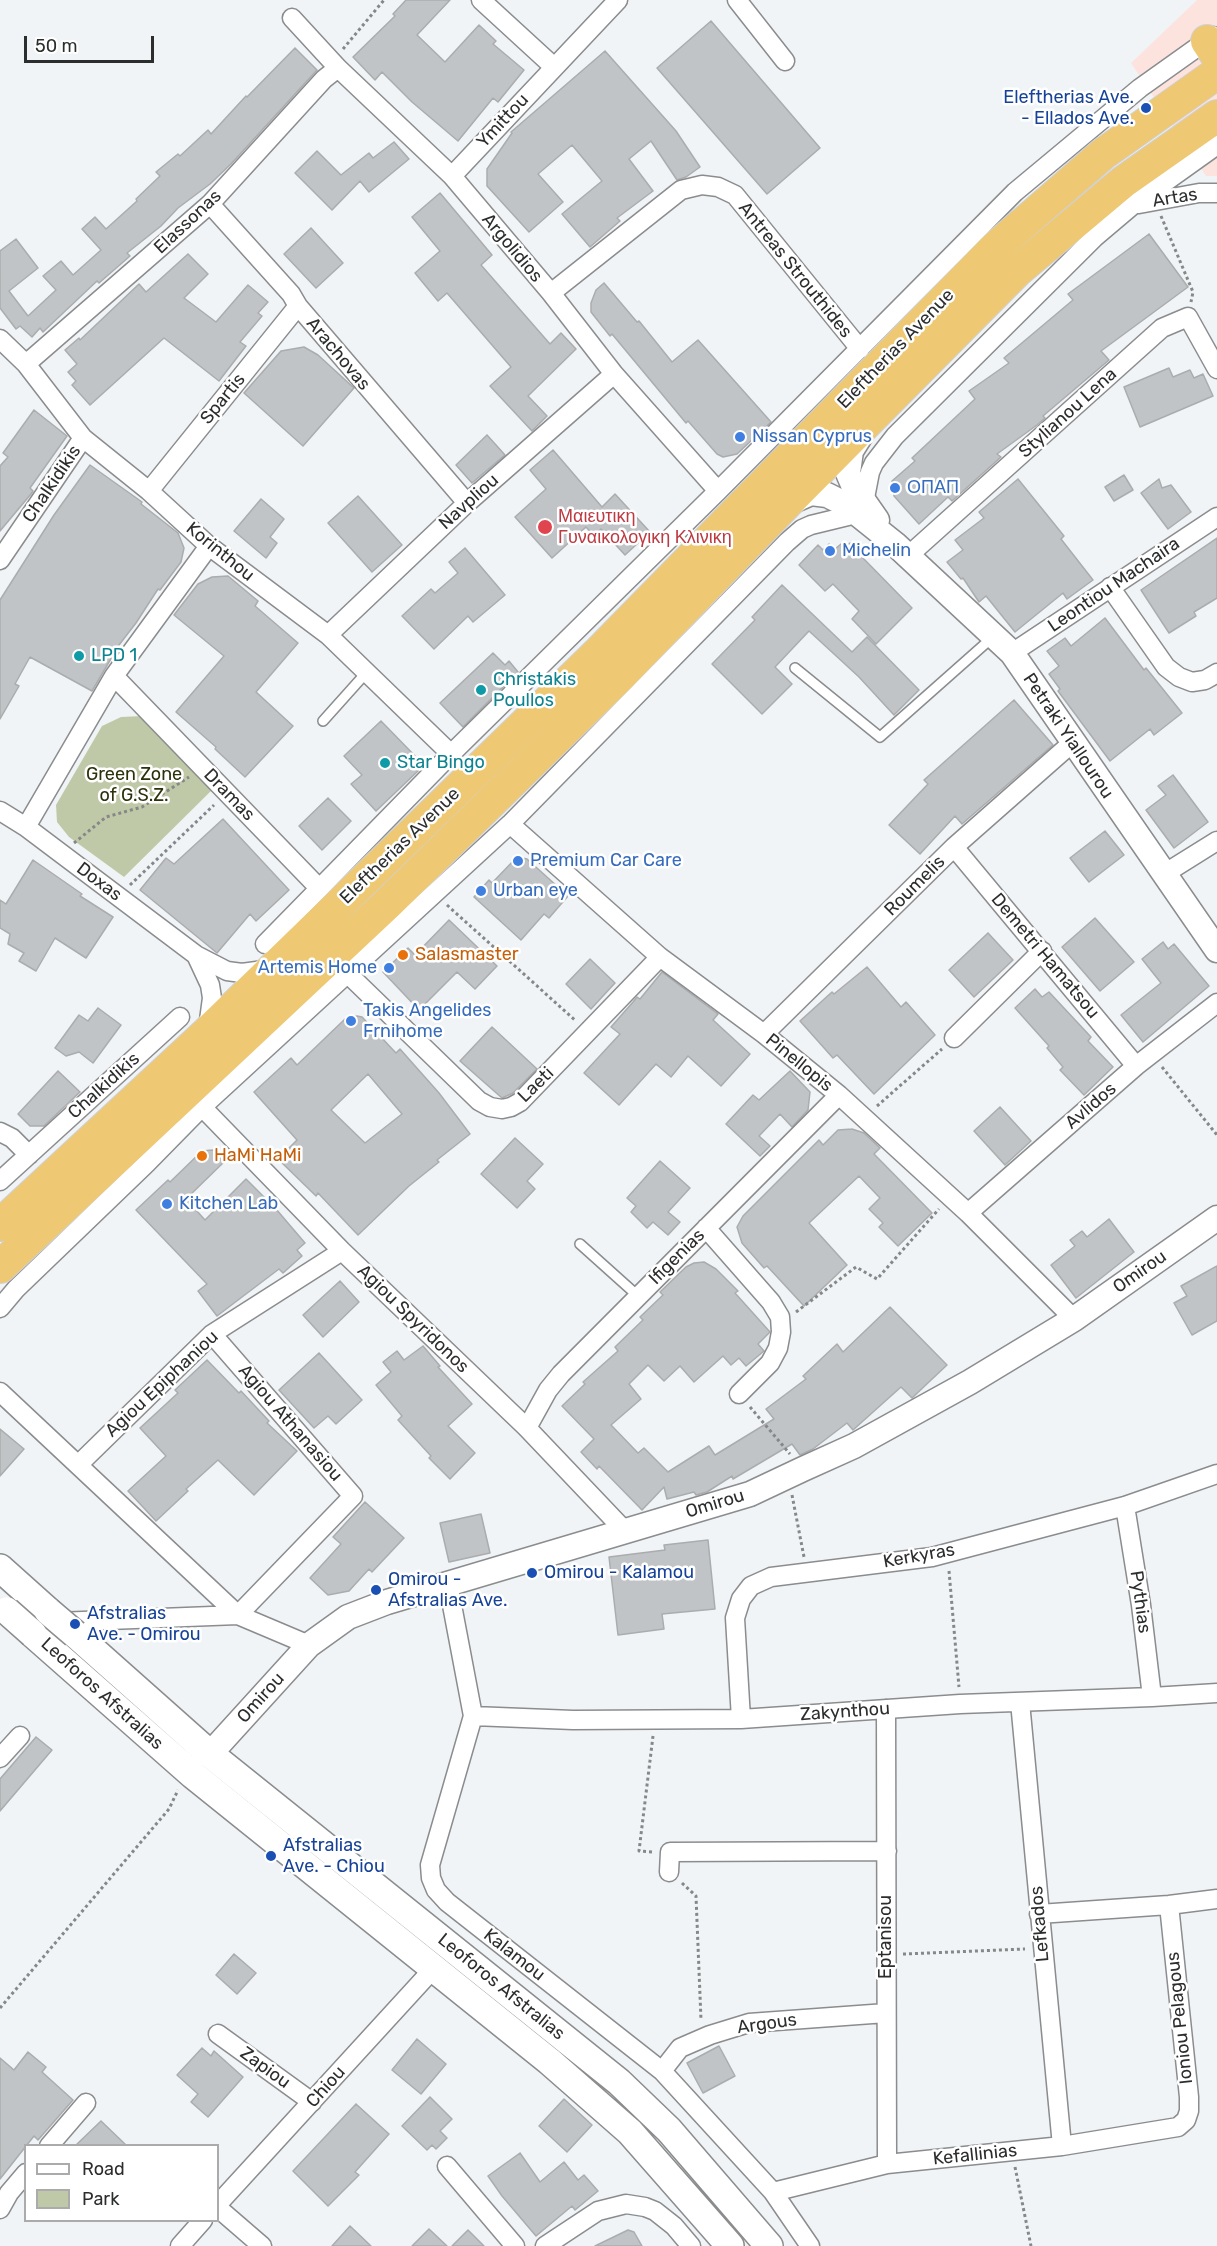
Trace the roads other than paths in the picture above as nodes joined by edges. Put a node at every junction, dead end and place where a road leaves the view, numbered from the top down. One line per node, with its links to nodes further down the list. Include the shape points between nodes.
1 (481, 0): 7 (street)
2 (618, 0): 7 (street, Ymittou)
3 (737, 0): 6 (street)
4 (292, 18): 8 (street, Argolidios)
5 (1214, 44): 19 (street, via 1140,88 1015,192)
6 (785, 61)
7 (554, 67): 12 (street, Ymittou)
8 (338, 68): 12 (street, Argolidios); 14 (street, Elassonas)
9 (1217, 73): 55 (highway, Eleftherias Avenue, via 1103,153 996,247 600,651)
10 (1217, 116): 23 (highway, Eleftherias Avenue, via 1123,182 1017,271)
11 (1217, 145): 15 (street)
12 (452, 176): 16 (street, Argolidios)
13 (1217, 193): 15 (street, Artas)
14 (210, 204): 17 (street, Arachovas); 20 (street, Elassonas)
15 (1133, 205): 29 (street, via 1094,238 896,436 874,463)
16 (550, 293): 19 (street, Antreas Strouthides, via 681,190 718,187 735,195); 22 (street, Argolidios)
17 (298, 306): 25 (street, Spartis); 27 (street, Arachovas)
18 (0, 339): 20 (street, Korinthou)
19 (860, 349): 26 (street)
20 (26, 364): 24 (street, Korinthou)
21 (1217, 369): 32 (street, Stylianou Lena, via 1188,317 1162,328)
22 (614, 374): 26 (street, Argolidios); 27 (street, Navpliou)
23 (873, 416): 28 (highway, Eleftherias Avenue); 29 (street, Petraki Yiallourou, via 851,451 848,465)
24 (84, 438): 25 (street, Korinthou); 33 (street, Chalkidikis)
25 (149, 491): 31 (street, Korinthou)
26 (718, 491): 44 (street)
27 (467, 503): 35 (street, Navpliou)
28 (786, 504): 29 (street, Petraki Yiallourou, via 819,494); 75 (highway, Eleftherias Avenue, via 622,674 388,903)
29 (860, 507): 32 (street, Petraki Yiallourou); 46 (street, via 840,519 812,525 787,542)
30 (1217, 517): 34 (street, Leontiou Machaira)
31 (209, 546): 35 (street, Korinthou); 41 (street)
32 (902, 550): 36 (street, Petraki Yiallourou)
33 (0, 558)
34 (1110, 587): 37 (street, Leontiou Machaira); 40 (street, via 1166,667 1192,682)
35 (328, 635): 39 (street, Korinthou)
36 (994, 636): 37 (street, Petraki Yiallourou); 38 (lane, via 880,737)
37 (1012, 653): 43 (street, Petraki Yiallourou)
38 (795, 668)
39 (366, 672): 42 (lane); 44 (street, Korinthou)
40 (1217, 673)
41 (114, 676): 47 (street); 51 (street, Dramas)
42 (322, 721)
43 (1072, 743): 49 (street, Roumelis); 50 (street, Petraki Yiallourou)
44 (451, 754): 51 (street)
45 (0, 811): 47 (street, Doxas)
46 (510, 824): 56 (street, Pinellopis); 57 (street)
47 (26, 827): 54 (street, Doxas)
48 (1217, 841): 50 (street)
49 (954, 847): 53 (street, Demetri Hamatsou); 61 (street, Roumelis)
50 (1164, 874): 52 (street, Petraki Yiallourou)
51 (319, 888): 55 (street)
52 (1217, 950)
53 (1042, 951): 62 (street); 63 (street, Demetri Hamatsou)
54 (196, 955): 55 (street, Doxas, via 242,973); 60 (street, Doxas, via 212,998)
55 (269, 957): 60 (highway, Eleftherias Avenue)
56 (660, 957): 57 (street, Laeti, via 520,1102 502,1109 479,1101); 61 (street, Pinellopis)
57 (348, 974): 65 (street)
58 (1217, 1004): 63 (street, Avlidos)
59 (180, 1017): 67 (street, Chalkidikis)
60 (207, 1033): 71 (highway, Eleftherias Avenue)
61 (764, 1034): 64 (street, Pinellopis)
62 (954, 1038)
63 (1136, 1066): 69 (street, Avlidos)
64 (838, 1095): 69 (street, Pinellopis); 72 (street, Ifigenias)
65 (202, 1107): 74 (street, Agiou Spyridonos); 77 (street)
66 (0, 1132): 67 (street)
67 (29, 1155): 68 (street, Chalkidikis)
68 (0, 1181)
69 (968, 1213): 78 (street, Pinellopis)
70 (1217, 1218): 78 (street, Omirou)
71 (0, 1226)
72 (706, 1228): 76 (street, Ifigenias); 81 (street, via 780,1317 778,1348 770,1363)
73 (580, 1244): 76 (lane)
74 (342, 1251): 79 (street, Agiou Epiphaniou); 82 (street, Agiou Spyridonos)
75 (0, 1267)
76 (638, 1296): 82 (street, Ifigenias, via 554,1381)
77 (0, 1308)
78 (1074, 1319): 86 (street, Omirou, via 970,1383 854,1446 750,1494)
79 (212, 1334): 83 (street, Agiou Epiphaniou); 90 (street, Agiou Athanasiou, via 353,1496)
80 (0, 1392): 83 (street)
81 (739, 1394)
82 (527, 1428): 86 (street, Agiou Spyridonos)
83 (78, 1465): 90 (street)
84 (1217, 1474): 85 (street, Kerkyras)
85 (1125, 1506): 93 (street, Pythias); 97 (street, Kerkyras, via 932,1557 771,1577 751,1586 741,1599 735,1618)
86 (625, 1531): 88 (street, Omirou)
87 (0, 1568): 99 (main road, Leoforos Afstralias, bridge)
88 (448, 1584): 91 (street, Omirou, via 348,1617); 96 (street, Kalamou)
89 (2, 1613): 90 (street, via 91,1622); 106 (main road, Leoforos Afstralias, bridge, via 33,1634 193,1775)
90 (238, 1615): 91 (street)
91 (309, 1646): 99 (street, Omirou)
92 (1217, 1693): 93 (street, Zakynthou)
93 (1152, 1697): 94 (street, Zakynthou)
94 (1020, 1702): 95 (street, Zakynthou); 105 (street, Lefkados)
95 (886, 1709): 97 (street, Zakynthou); 101 (street, Eptanisou)
96 (473, 1716): 97 (street, Zakynthou); 109 (street, Kalamou, via 430,1864 436,1890)
97 (741, 1719)
98 (20, 1736): 100 (street)
99 (210, 1754): 129 (main road, Leoforos Afstralias, via 619,2082 669,2130)
100 (0, 1758)
101 (886, 1851): 102 (street, via 670,1852); 107 (street, Eptanisou)
102 (669, 1872)
103 (1217, 1899): 104 (street)
104 (1169, 1905): 105 (street); 112 (street, Ioniou Pelagous, via 1189,2097 1186,2120)
105 (1039, 1914): 114 (street, Lefkados)
106 (434, 1968): 110 (street, Chiou); 128 (main road, Leoforos Afstralias, via 630,2132)
107 (886, 2013): 109 (street, Argous, via 749,2023 680,2048); 115 (street, Eptanisou)
108 (218, 2034): 110 (street, Zapiou)
109 (662, 2071): 118 (street, Kalamou)
110 (312, 2102): 119 (street, Chiou)
111 (86, 2103): 113 (street)
112 (1178, 2127): 114 (street, Kefallinias)
113 (50, 2144)
114 (1062, 2146): 115 (street, Kefallinias)
115 (887, 2164): 118 (street, Kefallinias)
116 (447, 2166): 125 (street)
117 (24, 2175): 121 (street)
118 (773, 2192): 130 (street, Kalamou)
119 (219, 2205)
120 (219, 2207): 124 (street)
121 (0, 2209)
122 (201, 2222): 123 (street)
123 (180, 2246)
124 (262, 2246)
125 (515, 2246)
126 (545, 2246): 127 (street, via 598,2211 626,2205 655,2211)
127 (691, 2246)
128 (730, 2246)
129 (769, 2246)
130 (810, 2246)

